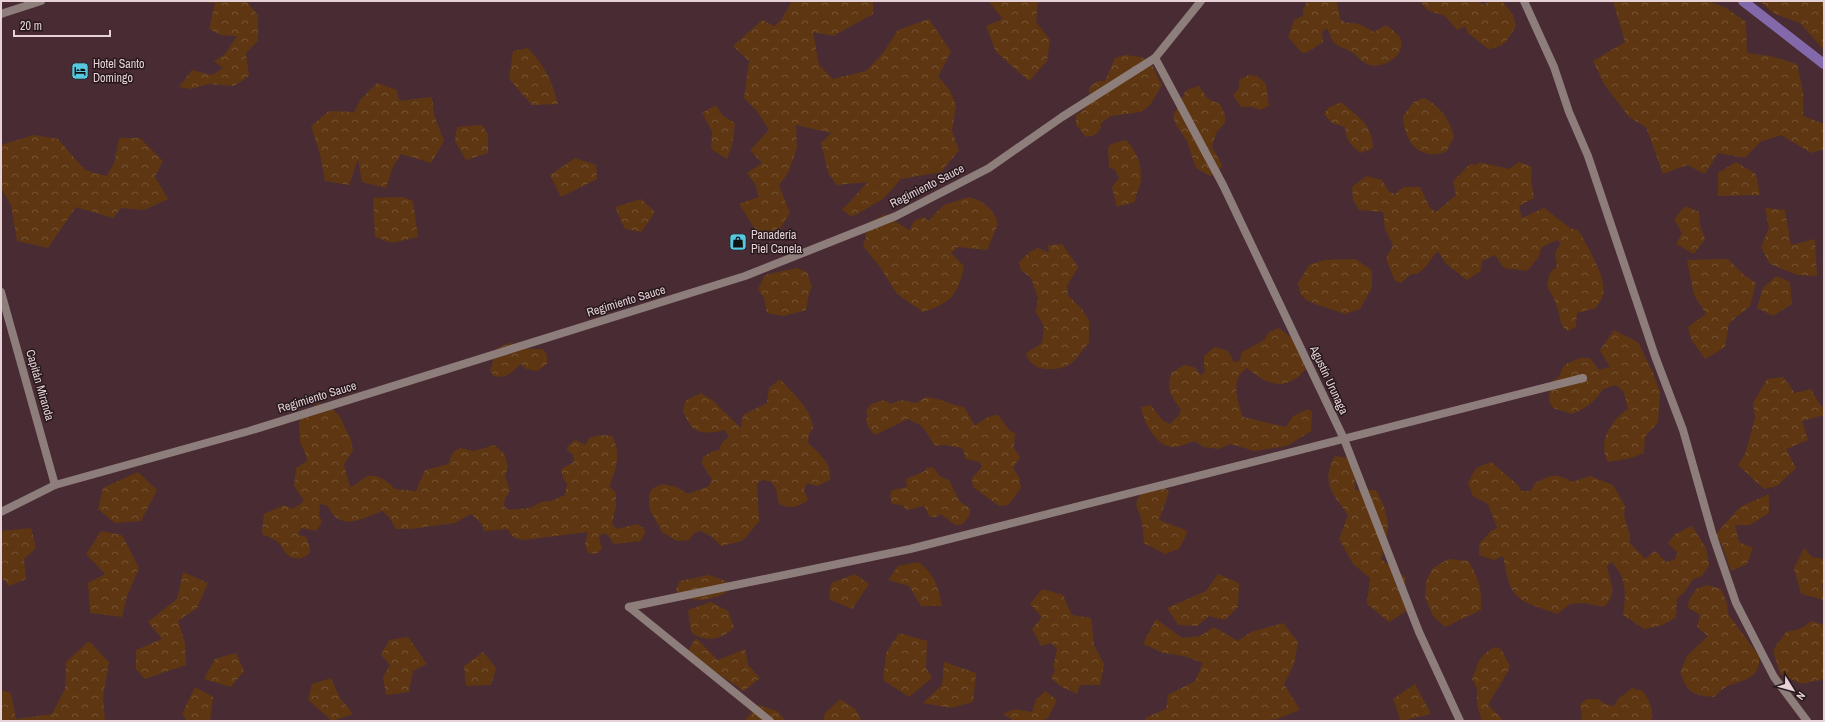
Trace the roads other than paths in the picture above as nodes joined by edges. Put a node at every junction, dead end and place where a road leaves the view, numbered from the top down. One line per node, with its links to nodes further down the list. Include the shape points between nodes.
1 (41, 1): 4 (street)
2 (1201, 1): 5 (street, Regimiento Sauce)
3 (1524, 1): 13 (street, via 1554,67 1569,112 1588,156 1655,356 1683,430 1733,596 1774,677)
4 (1, 14)
5 (1155, 58): 8 (street, Agustín Urunaga, via 1223,185); 9 (street, Regimiento Sauce, via 1062,116 989,168 896,216 745,276 249,431)
6 (1, 292): 9 (street, Capitán Miranda)
7 (1583, 378): 8 (street)
8 (1344, 439): 11 (street, via 910,549 629,607); 12 (street, Agustín Urunaga, via 1419,632)
9 (55, 485): 10 (street, Regimiento Sauce)
10 (1, 512)
11 (770, 721)
12 (1460, 721)
13 (1807, 721)

